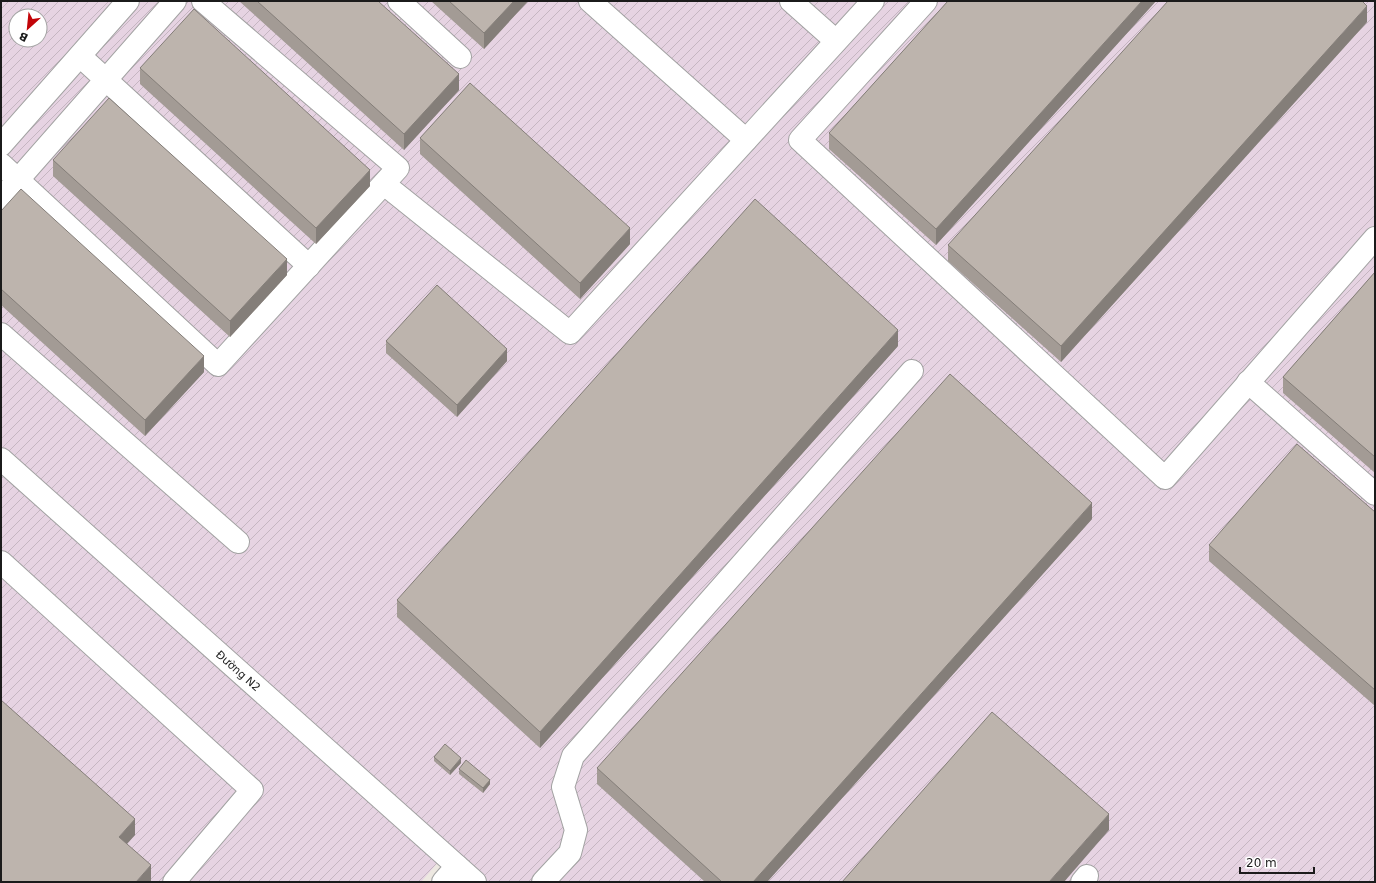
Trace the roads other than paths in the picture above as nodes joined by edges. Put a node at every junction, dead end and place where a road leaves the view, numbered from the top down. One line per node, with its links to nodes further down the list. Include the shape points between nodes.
1 (128, 1): 10 (street)
2 (175, 1): 12 (street)
3 (203, 1): 17 (street, via 398,168)
4 (399, 1): 11 (street)
5 (590, 1): 13 (street)
6 (791, 1): 9 (street)
7 (872, 1): 9 (street)
8 (926, 1): 23 (street, via 800,140 1165,478)
9 (836, 41): 13 (street)
10 (80, 56): 12 (street); 14 (street)
11 (460, 57)
12 (106, 80): 16 (street); 20 (street)
13 (746, 140): 17 (street, via 570,334)
14 (1, 145)
15 (1, 164): 16 (street)
16 (18, 180): 18 (street); 20 (street, via 218,365)
17 (384, 184): 20 (street)
18 (1, 199)
19 (1375, 238): 23 (street)
20 (309, 266)
21 (1, 334): 26 (street)
22 (912, 371): 31 (street, via 572,756 562,787 576,830 570,853)
23 (1248, 382): 25 (street)
24 (1, 459): 28 (street, Đường N2)
25 (1375, 494)
26 (238, 542)
27 (1, 562): 29 (street, via 252,790)
28 (450, 874): 30 (street, Đường N2)
29 (174, 882)
30 (475, 882)
31 (543, 882)

